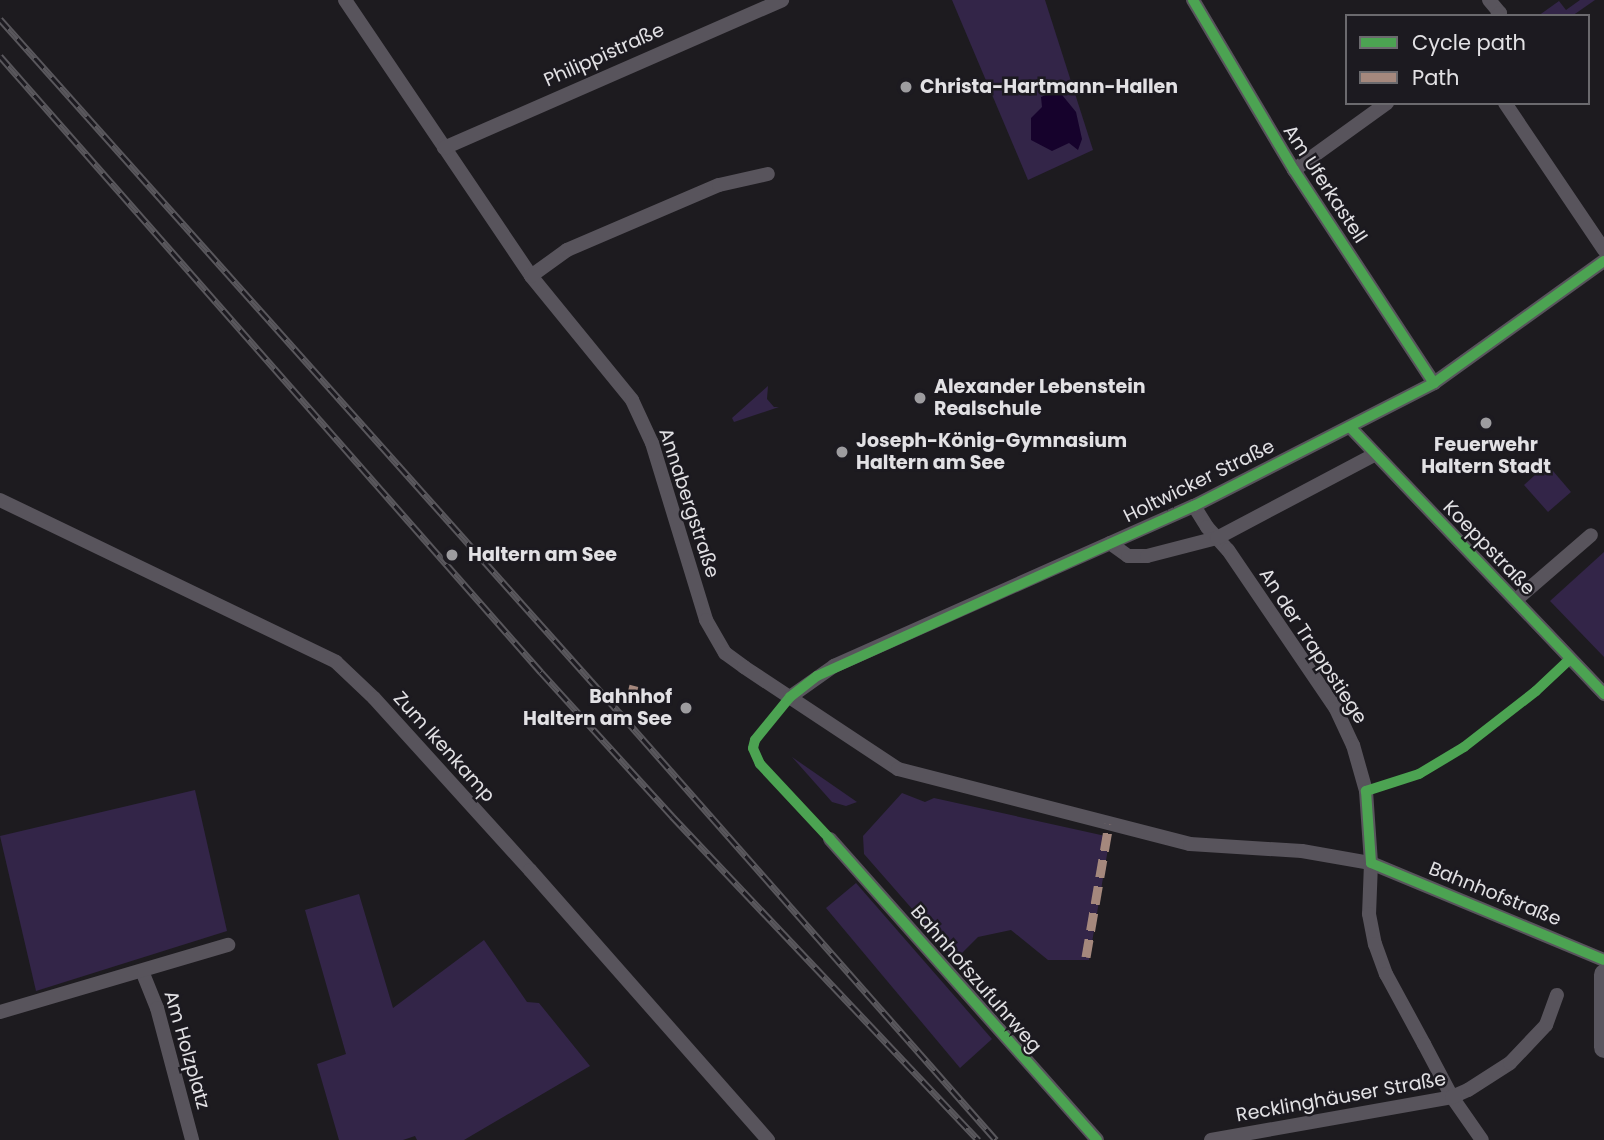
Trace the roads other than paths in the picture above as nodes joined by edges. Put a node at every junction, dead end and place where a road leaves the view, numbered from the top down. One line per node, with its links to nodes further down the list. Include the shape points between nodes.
1 (345, 0): 8 (street, Annabergstraße)
2 (782, 0): 8 (street, Philippistraße)
3 (1193, 0): 9 (street, Am Uferkastell)
4 (1489, 0): 5 (street)
5 (1499, 14)
6 (1384, 105): 9 (street)
7 (1505, 105): 11 (street)
8 (444, 148): 13 (street, Annabergstraße)
9 (1294, 170): 14 (street, Am Uferkastell)
10 (768, 174): 13 (street, via 719,185 567,250)
11 (1604, 250)
12 (1604, 261): 14 (street, Holtwicker Straße)
13 (531, 276): 24 (street, Annabergstraße, via 632,400 652,443 714,638 725,653)
14 (1434, 383): 15 (street, Holtwicker Straße)
15 (1349, 427): 16 (street, Koeppstraße); 18 (street, Holtwicker Straße)
16 (1374, 455): 20 (street, Holtwicker Straße); 22 (street, Koeppstraße)
17 (0, 500): 36 (street, Zum Ikenkamp, via 337,662 530,870)
18 (1194, 506): 20 (street, An der Trappstiege); 21 (street, Holtwicker Straße)
19 (1591, 534): 22 (street)
20 (1217, 538): 21 (street, Holtwicker Straße, via 1147,556 1128,556); 26 (street, An der Trappstiege, via 1336,709 1366,790)
21 (1110, 544): 24 (street, Holtwicker Straße, via 834,666)
22 (1516, 600): 23 (street, Koeppstraße)
23 (1604, 694)
24 (790, 697): 26 (street, Bahnhofstraße, via 898,769 1190,844 1302,851)
25 (831, 839): 37 (street, Bahnhofszufuhrweg)
26 (1371, 863): 28 (street, Bahnhofstraße); 34 (street, An der Trappstiege, via 1369,914 1374,944)
27 (228, 945): 29 (street, Am Holzplatz)
28 (1604, 960)
29 (142, 971): 32 (street, Am Holzplatz); 35 (street, Am Holzplatz, via 157,1008)
30 (1604, 974): 33 (main road)
31 (1557, 995): 34 (street, Recklinghäuser Straße, via 1546,1025 1510,1063)
32 (0, 1012)
33 (1604, 1047)
34 (1452, 1097): 38 (street, Recklinghäuser Straße); 39 (street, An der Trappstiege)
35 (192, 1140)
36 (768, 1140)
37 (1097, 1140)
38 (1212, 1140)
39 (1482, 1140)

